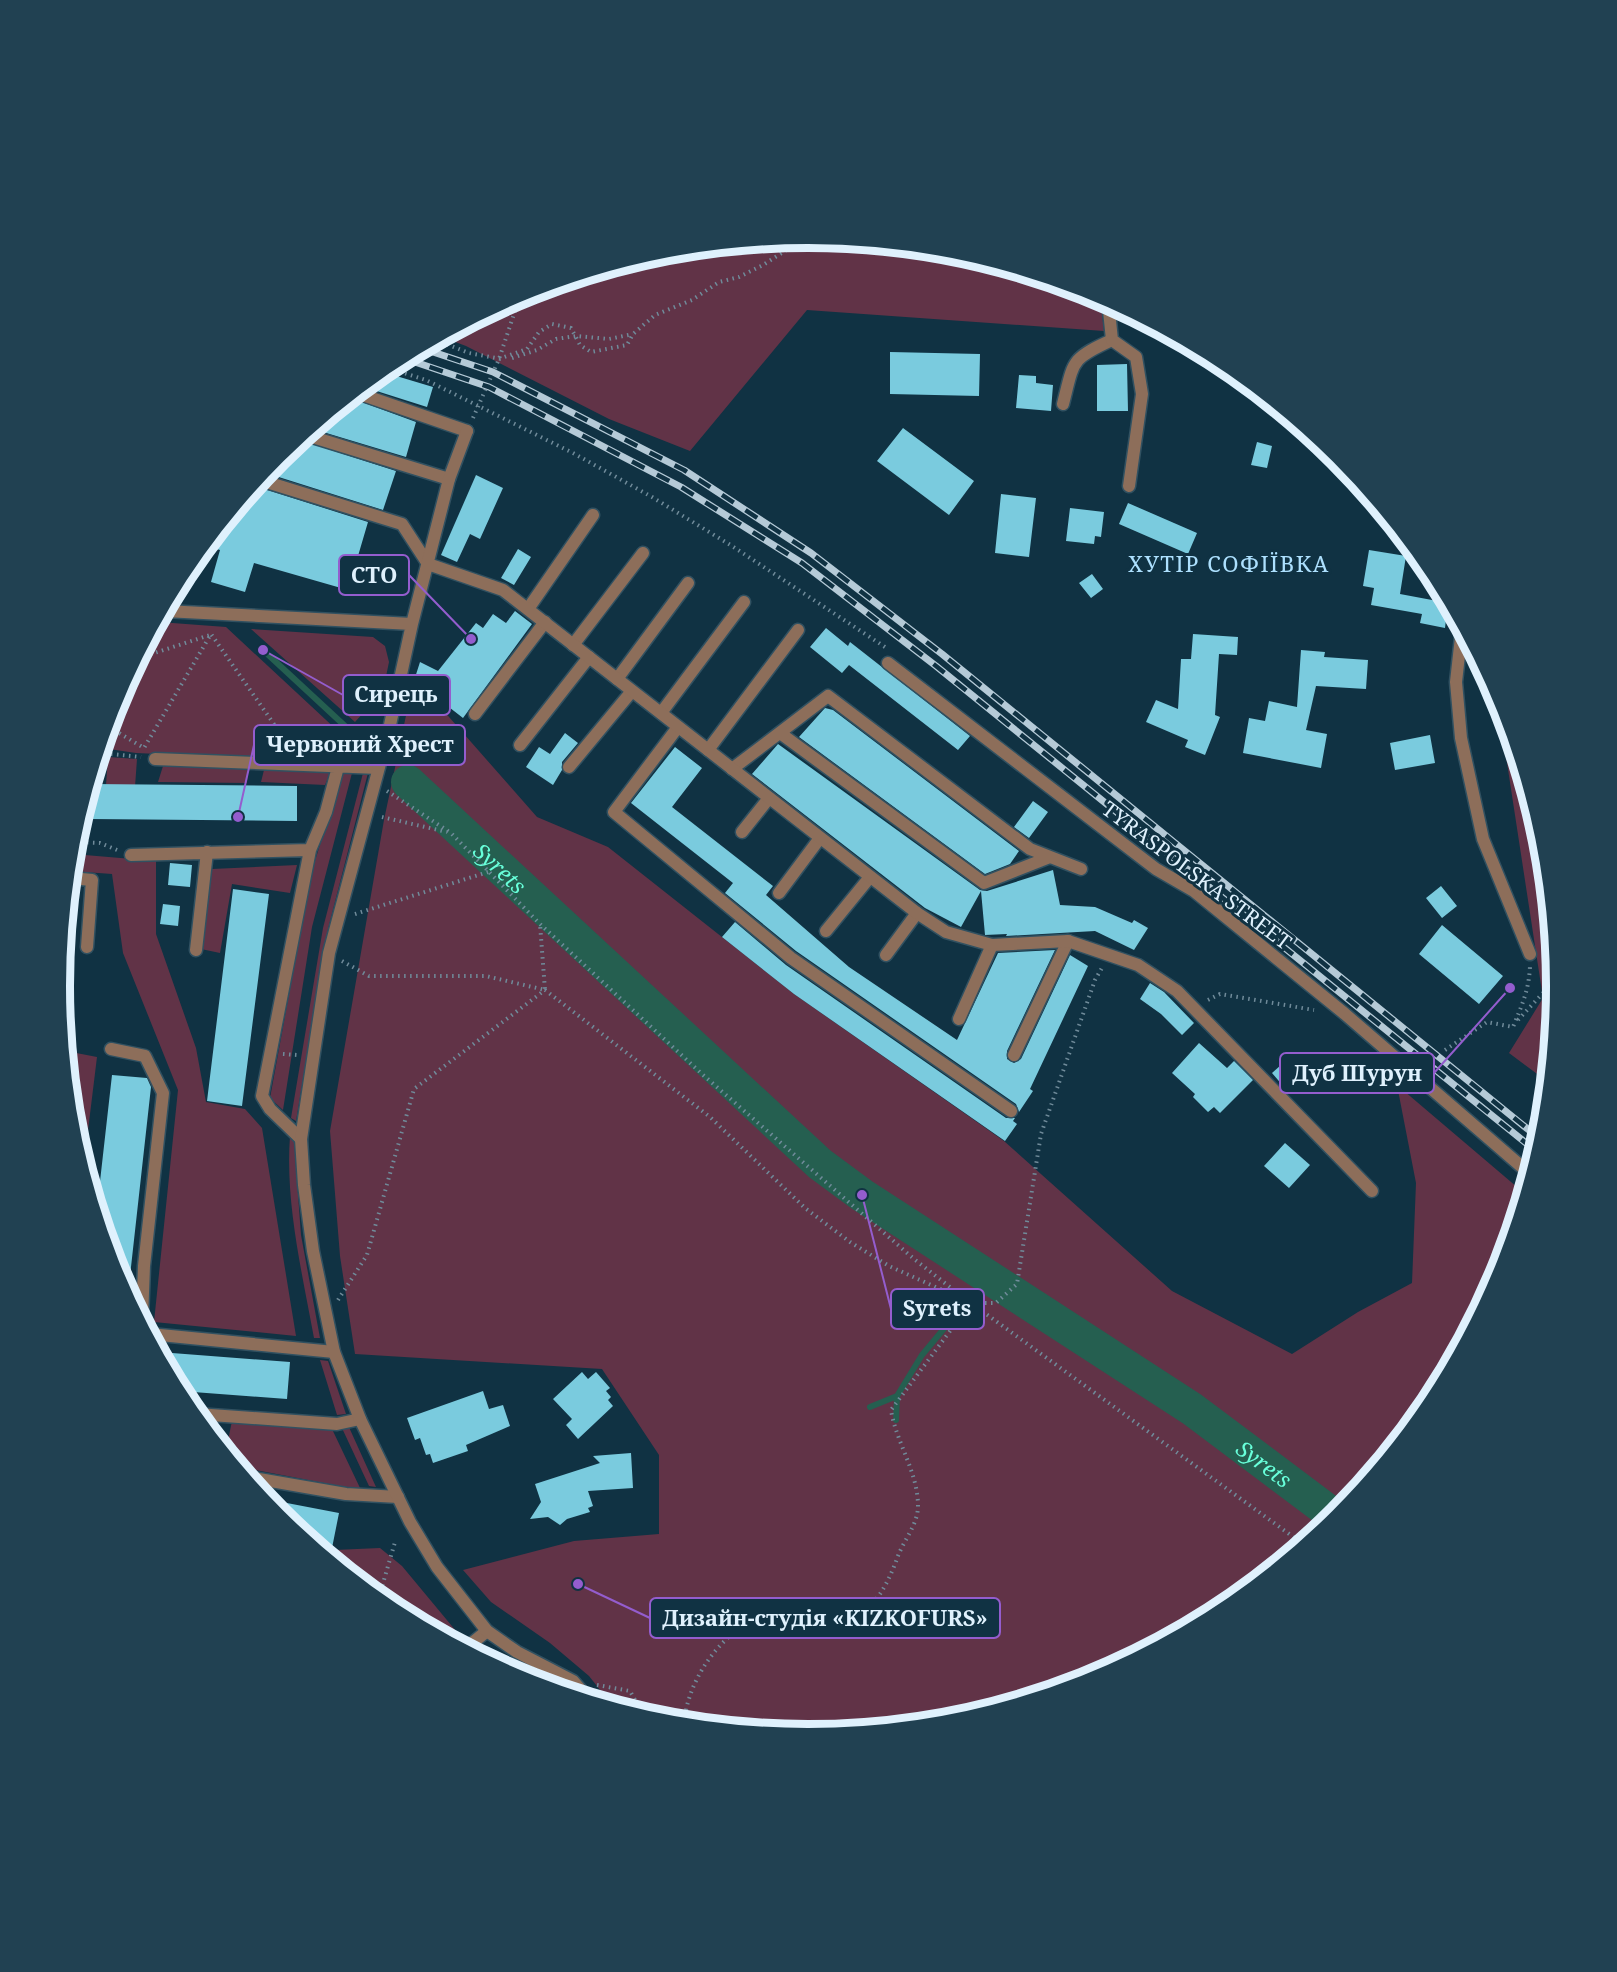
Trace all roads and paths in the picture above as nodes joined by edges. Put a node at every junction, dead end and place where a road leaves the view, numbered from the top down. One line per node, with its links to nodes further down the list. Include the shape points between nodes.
1 (787, 249): 4 (path, via 764,265 719,282 692,300 655,315)
2 (515, 309): 8 (path)
3 (1109, 312): 6 (street)
4 (633, 334): 5 (path, via 609,339); 5 (path, via 627,345 591,352 580,345)
5 (576, 336): 8 (path, via 556,339 517,358); 8 (path, via 571,328 561,324 547,326 527,349)
6 (1112, 340): 11 (street, via 1074,363); 17 (street, via 1136,357 1142,394)
7 (446, 344): 8 (path)
8 (499, 359): 12 (path)
9 (399, 371): 12 (path, via 426,380)
10 (366, 396): 13 (street)
11 (1063, 404)
12 (476, 408): 13 (path); 34 (path, via 573,453 662,503 732,546)
13 (467, 431): 15 (street)
14 (315, 438): 15 (street)
15 (449, 479): 20 (street)
16 (269, 483): 20 (street, via 402,524)
17 (1129, 486)
18 (593, 515): 23 (street)
19 (643, 553): 31 (street)
20 (428, 564): 23 (street, via 503,590); 26 (street)
21 (688, 583): 35 (street)
22 (744, 602): 37 (street)
23 (528, 609): 25 (street)
24 (173, 611): 26 (street)
25 (545, 622): 31 (street); 38 (street)
26 (412, 624): 50 (street)
27 (216, 626): 29 (path)
28 (798, 630): 43 (street)
29 (211, 634): 32 (path); 40 (path, via 144,748); 47 (path)
30 (1461, 641): 78 (street, via 1456,711 1483,839)
31 (573, 645): 33 (street)
32 (150, 654)
33 (589, 657): 35 (street); 42 (street)
34 (891, 658): 84 (street, TYRASPOLSKA STREET, via 1156,869 1194,891)
35 (617, 679): 36 (street)
36 (632, 691): 37 (street); 49 (street)
37 (661, 713): 39 (street)
38 (476, 714)
39 (678, 727): 43 (street); 90 (street, via 614,812 792,958)
40 (117, 732)
41 (780, 733): 51 (street); 63 (street, via 984,882); 63 (street, via 828,696 1030,849)
42 (520, 745)
43 (708, 750): 51 (street)
44 (111, 754): 45 (path)
45 (141, 757)
46 (155, 759): 47 (street)
47 (303, 766): 48 (street)
48 (338, 767): 50 (street); 60 (street, via 326,812)
49 (569, 767)
50 (378, 768): 54 (street)
51 (732, 769): 53 (street)
52 (384, 790): 56 (path)
53 (770, 798): 55 (street); 57 (street)
54 (366, 813): 56 (path); 70 (street)
55 (742, 832)
56 (451, 833): 65 (path)
57 (820, 838): 66 (street); 68 (street)
58 (85, 842): 59 (path)
59 (100, 843)
60 (310, 850): 61 (street); 91 (street, via 262,1096)
61 (207, 852): 62 (street); 76 (street)
62 (131, 855)
63 (1050, 857): 64 (street)
64 (1081, 869)
65 (489, 872): 70 (path); 71 (path)
66 (870, 877): 69 (street); 72 (street)
67 (79, 879): 75 (street, via 92,880)
68 (779, 893)
69 (917, 913): 74 (street, via 946,932); 79 (street)
70 (338, 918): 77 (street)
71 (540, 924): 81 (path); 95 (path, via 711,1082 914,1259)
72 (826, 931)
73 (1068, 941): 74 (street); 83 (street, via 1138,965 1177,991); 89 (street)
74 (992, 945): 85 (street)
75 (87, 947)
76 (196, 950)
77 (328, 953): 81 (path, via 369,976 486,976); 91 (street)
78 (1530, 954): 86 (path, via 1529,987)
79 (886, 955)
80 (1104, 964): 95 (path, via 1041,1134 1017,1284 996,1303)
81 (545, 990): 95 (path, via 710,1117 806,1208 850,1242 889,1266); 96 (path, via 414,1089 367,1255)
82 (1546, 990): 86 (path)
83 (1194, 1008): 84 (path, via 1220,994); 93 (street)
84 (1345, 1014): 92 (street, TYRASPOLSKA STREET)
85 (959, 1019)
86 (1514, 1024): 88 (path, via 1513,1027 1487,1022)
87 (111, 1049): 94 (street, via 145,1056 163,1093)
88 (1445, 1050)
89 (1014, 1055)
90 (1011, 1111)
91 (302, 1139): 96 (street, via 304,1185)
92 (1523, 1168)
93 (1372, 1191)
94 (143, 1302)
95 (971, 1303): 103 (path); 111 (path, via 891,1410 918,1508 881,1597 854,1617 839,1622 824,1622 789,1608 765,1611 735,1631 706,1662)
96 (326, 1319): 98 (street)
97 (159, 1335): 98 (street)
98 (334, 1352): 100 (street)
99 (209, 1415): 100 (street, via 337,1424)
100 (360, 1419): 102 (street)
101 (260, 1479): 102 (street, via 346,1494)
102 (398, 1497): 106 (street, via 437,1567)
103 (1297, 1539)
104 (395, 1542): 105 (path)
105 (382, 1588)
106 (487, 1631): 107 (street); 108 (street)
107 (472, 1643)
108 (573, 1681): 109 (street); 110 (path, via 630,1691)
109 (578, 1687)
110 (637, 1704)
111 (686, 1714)

